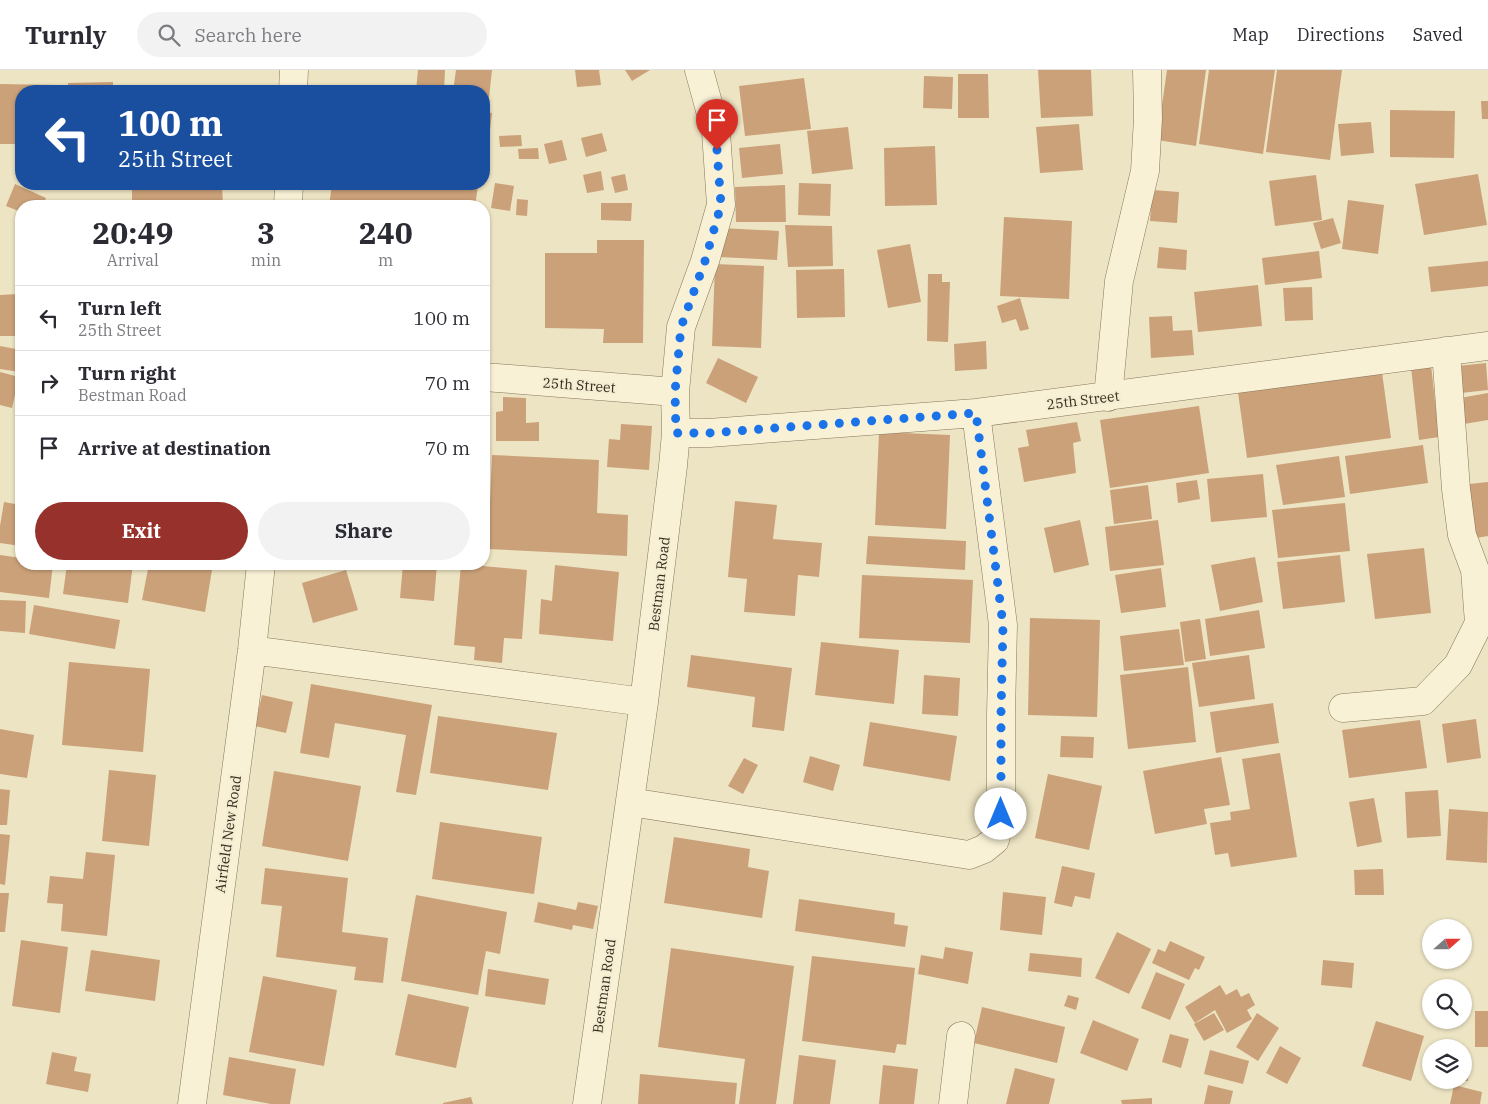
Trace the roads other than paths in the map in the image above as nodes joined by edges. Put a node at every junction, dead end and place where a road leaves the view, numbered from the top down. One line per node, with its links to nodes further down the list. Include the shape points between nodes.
1 (294, 70): 4 (street)
2 (699, 70): 8 (street, Bestman Road, via 716,132 721,205 681,327)
3 (1147, 70): 9 (street, via 1145,171 1119,281)
4 (293, 85)
5 (1488, 346): 6 (street, 25th Street)
6 (1446, 351): 9 (street, 25th Street); 15 (street, via 1456,489 1462,535 1476,570 1478,623 1458,665 1423,701)
7 (490, 377): 8 (street, 25th Street)
8 (675, 392): 11 (street, Bestman Road)
9 (1108, 397): 10 (street, 25th Street)
10 (976, 413): 11 (street, 25th Street); 16 (street, via 1003,625 1001,814 995,840 969,855)
11 (676, 433): 14 (street, Bestman Road)
12 (260, 570): 13 (street, Airfield New Road)
13 (252, 650): 14 (street); 18 (street, Airfield New Road)
14 (644, 702): 16 (street, Bestman Road)
15 (1343, 708)
16 (630, 802): 19 (street, Bestman Road)
17 (961, 1036): 20 (street)
18 (192, 1104)
19 (587, 1104)
20 (953, 1104)

